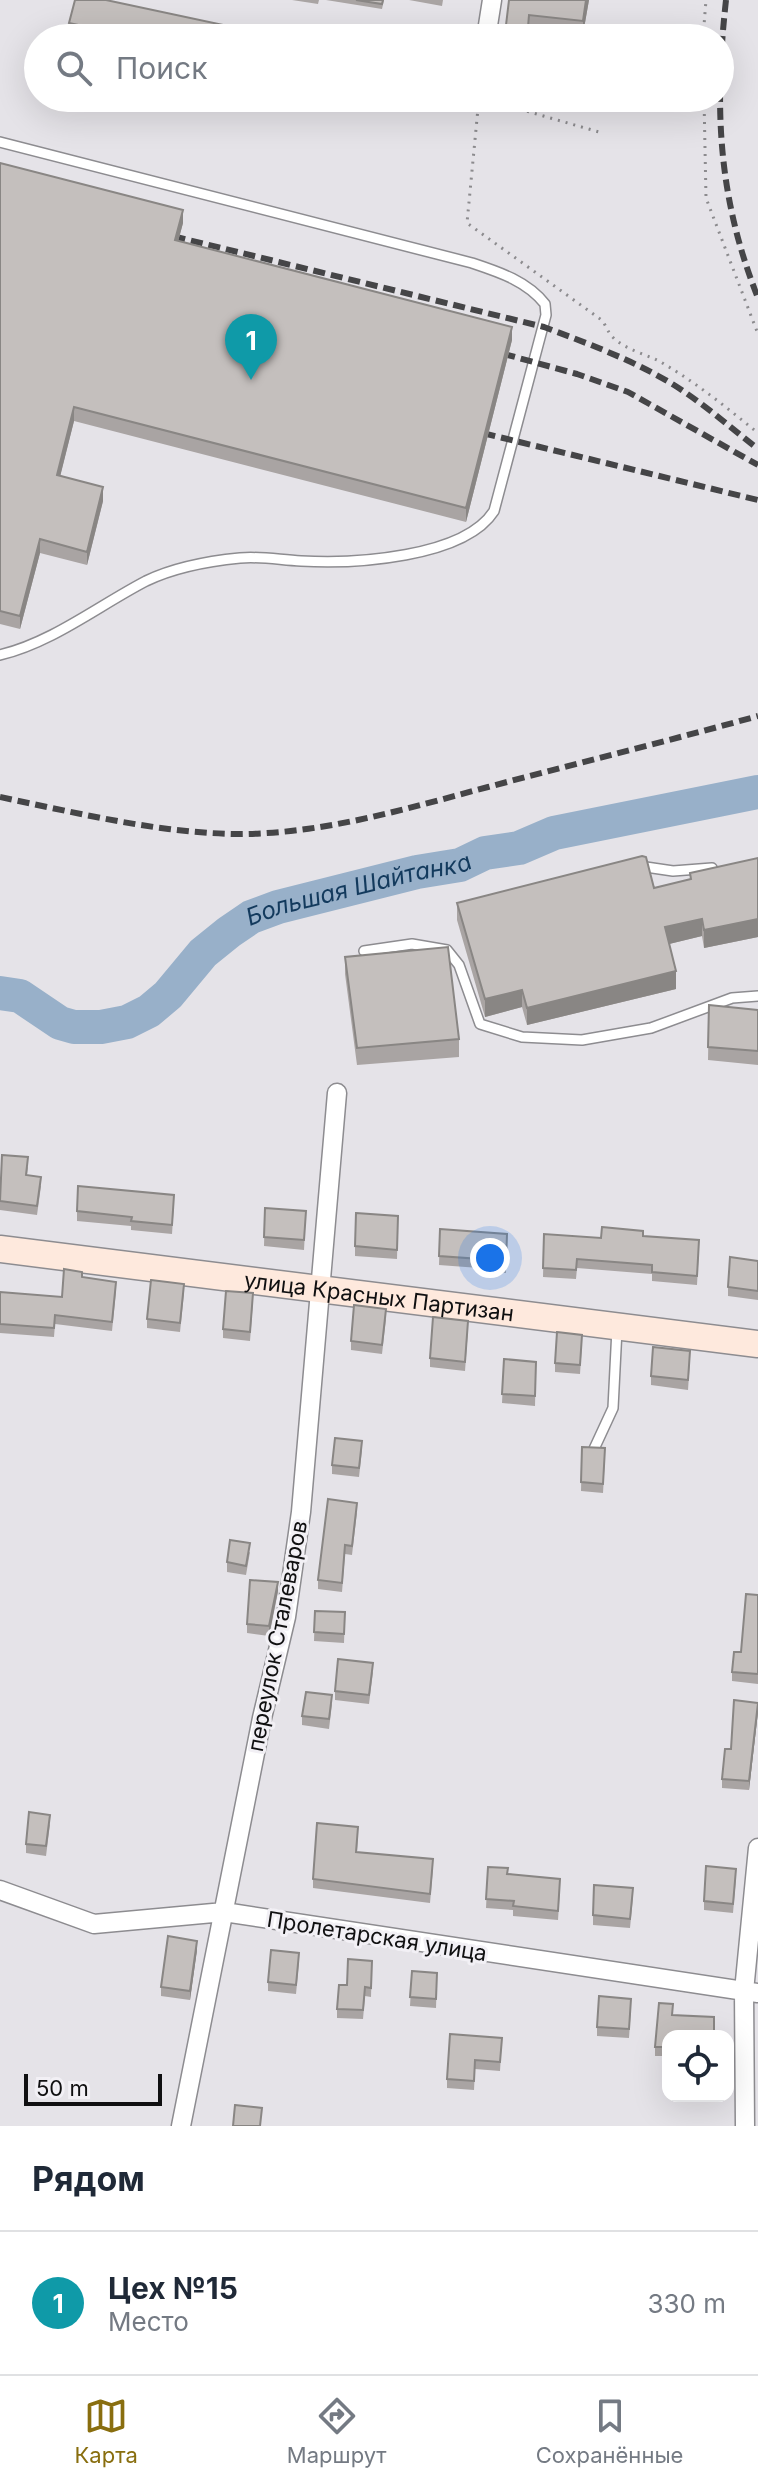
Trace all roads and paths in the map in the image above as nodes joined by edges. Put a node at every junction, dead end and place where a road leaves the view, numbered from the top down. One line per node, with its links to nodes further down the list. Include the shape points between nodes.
1 (492, 0): 3 (street)
2 (706, 0): 4 (path)
3 (488, 24)
4 (704, 24)
5 (479, 112): 11 (path, via 467,223 603,321 620,344 657,360)
6 (529, 112): 8 (path)
7 (704, 112): 10 (path, via 706,198)
8 (599, 132)
9 (0, 142): 12 (lane, via 472,263 527,286 545,304 546,315 494,511 469,536 366,560 245,557 198,564 149,580 39,641)
10 (758, 334)
11 (758, 433)
12 (0, 655)
13 (719, 867): 14 (lane)
14 (627, 869)
15 (364, 951): 16 (lane, via 412,944 447,950 459,965 480,1024 522,1037 582,1040 651,1028 732,998)
16 (758, 996)
17 (337, 1093): 19 (street, переулок Сталеваров)
18 (0, 1249): 19 (street, улица Красных Партизан)
19 (318, 1288): 20 (street, улица Красных Партизан); 25 (street, переулок Сталеваров, via 301,1512 286,1617)
20 (617, 1326): 21 (street, улица Красных Партизан); 22 (lane, via 613,1408)
21 (758, 1344)
22 (594, 1449)
23 (758, 1848): 26 (street)
24 (0, 1890): 25 (street, Пролетарская улица, via 94,1924)
25 (224, 1912): 26 (street, Пролетарская улица); 27 (street, переулок Сталеваров)
26 (751, 1992): 28 (street)
27 (181, 2126)
28 (745, 2126)

